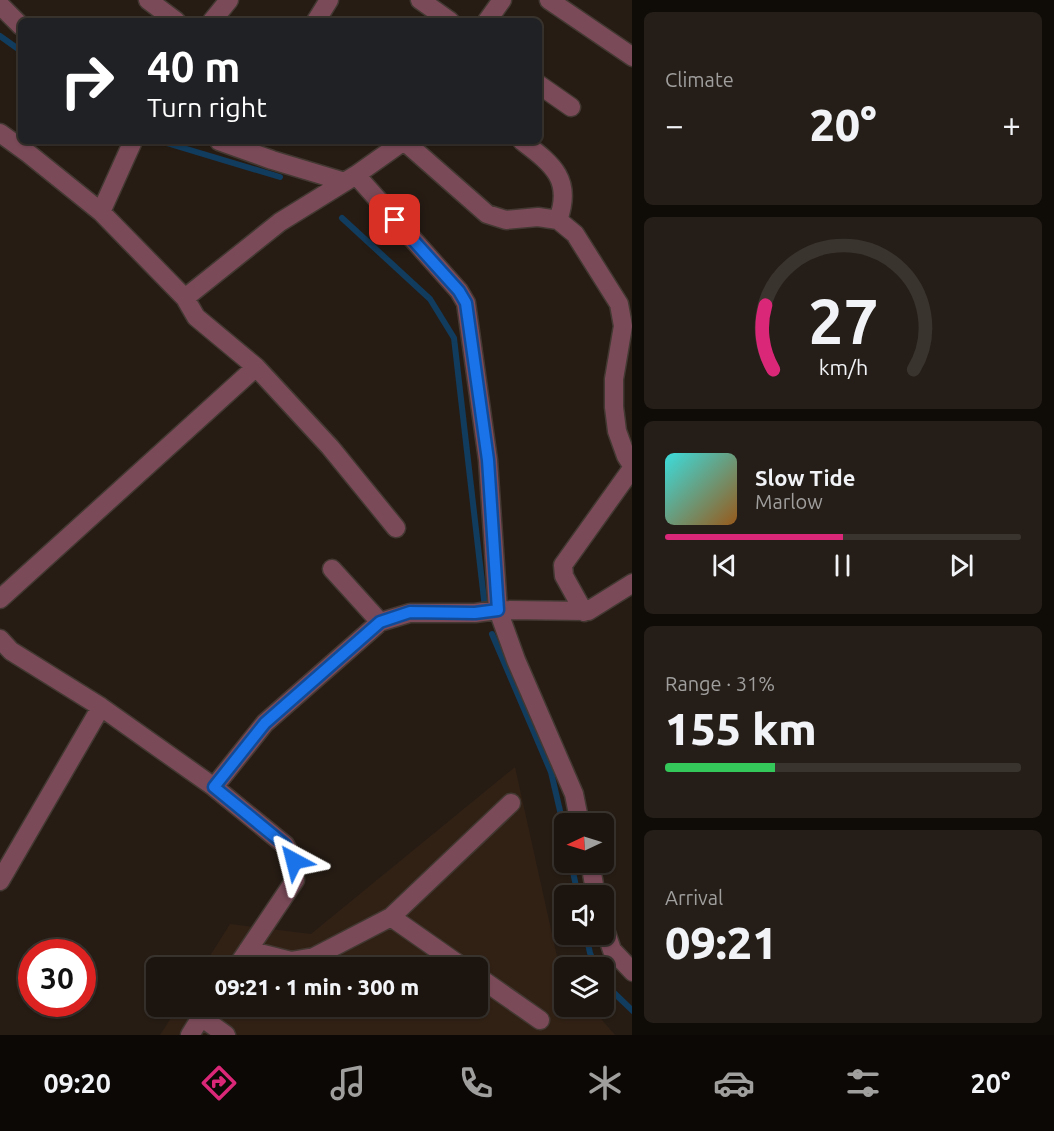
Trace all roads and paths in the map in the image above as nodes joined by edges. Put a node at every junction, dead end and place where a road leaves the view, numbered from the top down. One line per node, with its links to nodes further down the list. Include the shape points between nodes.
1 (148, 0): 8 (street)
2 (229, 0): 9 (street)
3 (329, 0): 10 (street)
4 (420, 0): 11 (street)
5 (502, 0): 12 (street)
6 (549, 0): 14 (street)
7 (0, 5): 13 (street)
8 (172, 18)
9 (214, 18)
10 (318, 18)
11 (446, 18)
12 (489, 18)
13 (18, 23)
14 (632, 56)
15 (542, 87): 16 (street)
16 (571, 107)
17 (0, 133): 24 (street)
18 (132, 144): 24 (street)
19 (227, 144): 23 (street, via 272,160)
20 (400, 144): 23 (street)
21 (407, 144): 25 (street, via 487,214 506,220)
22 (526, 144): 25 (street, via 550,163 562,181 563,206)
23 (350, 178): 26 (street, via 280,222); 34 (street, via 459,291 466,303 488,460)
24 (101, 212): 26 (street)
25 (558, 220): 28 (street, via 574,234 619,304 623,326 614,379 614,407 617,431)
26 (185, 298): 27 (street, via 196,317)
27 (256, 367): 30 (street, via 330,447); 33 (street)
28 (632, 465)
29 (632, 468): 35 (street, via 563,565 564,576)
30 (396, 528)
31 (332, 569): 36 (street)
32 (632, 584): 35 (street)
33 (0, 598)
34 (498, 610): 35 (street); 36 (street, via 410,612); 41 (street, via 574,794)
35 (584, 612)
36 (380, 622): 39 (street, via 265,723)
37 (0, 639): 38 (street, via 11,651)
38 (101, 707): 39 (street); 42 (street)
39 (214, 787): 45 (street, via 285,845 294,861 295,880)
40 (511, 803): 43 (street)
41 (578, 813)
42 (1, 876)
43 (391, 917): 45 (street, via 314,957 291,962); 47 (street)
44 (610, 945): 48 (street)
45 (248, 950): 46 (street)
46 (243, 957)
47 (448, 957)
48 (632, 971)
49 (488, 984): 52 (street)
50 (201, 1017): 53 (street)
51 (209, 1017): 54 (street)
52 (540, 1020)
53 (190, 1035)
54 (226, 1035)

